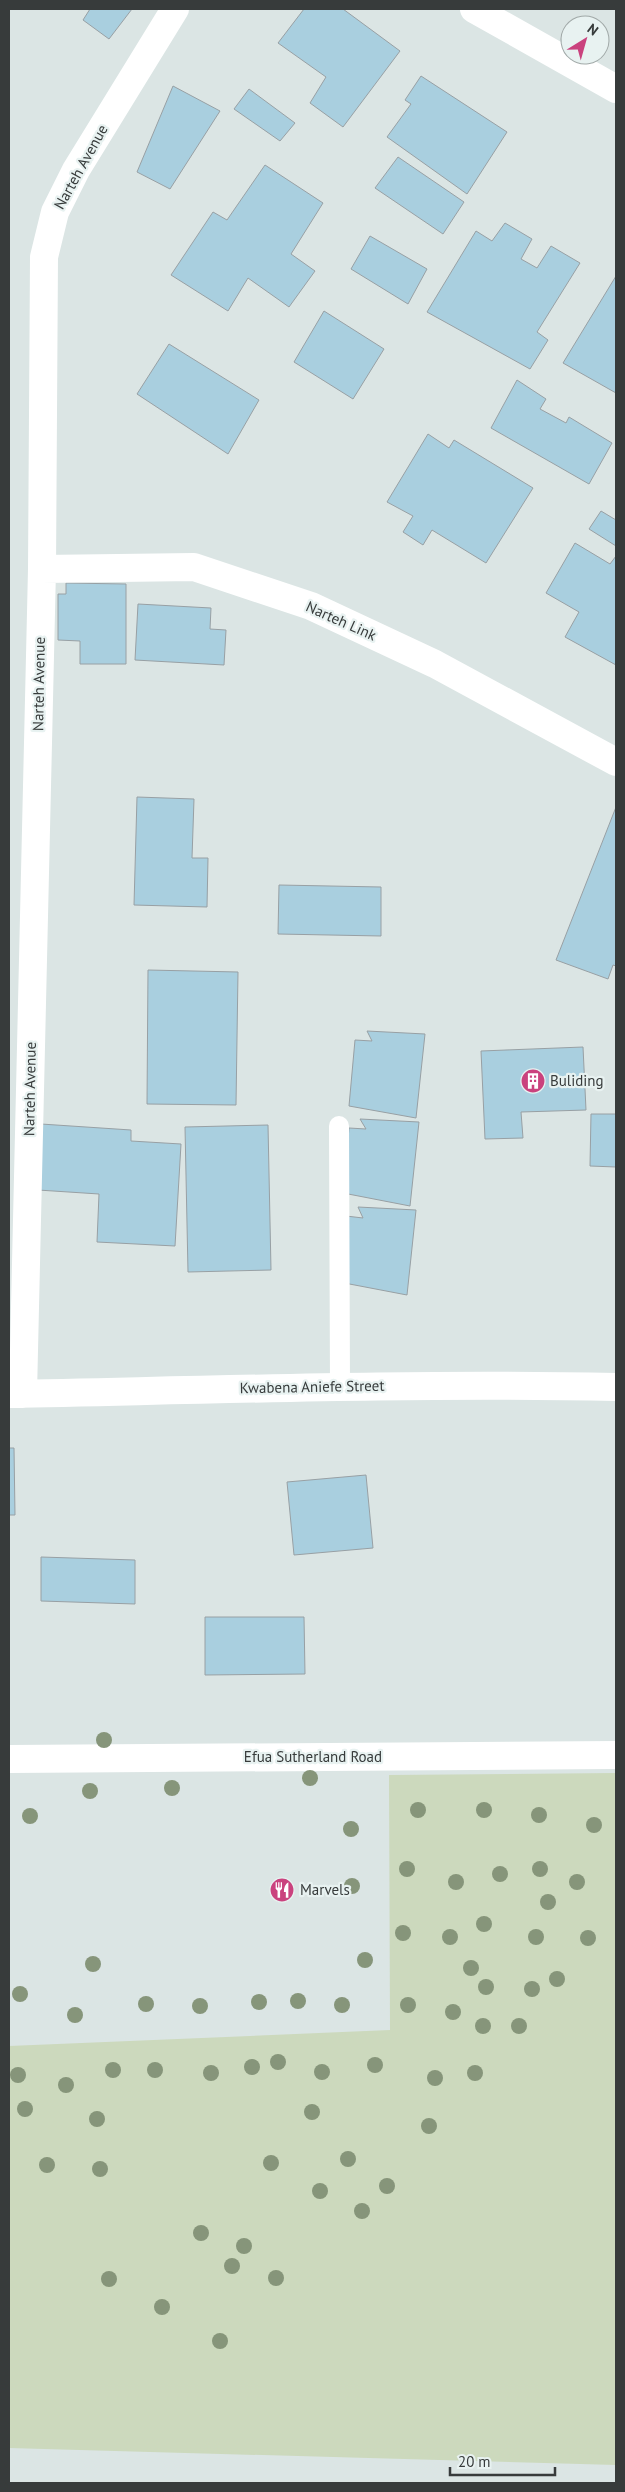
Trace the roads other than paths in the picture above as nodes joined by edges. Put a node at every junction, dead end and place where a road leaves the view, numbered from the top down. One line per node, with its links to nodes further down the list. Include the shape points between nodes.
1 (175, 9): 4 (street, Narteh Avenue, via 76,170 55,212 44,257)
2 (474, 9): 3 (street)
3 (616, 89)
4 (42, 569): 5 (street, Narteh Link, via 194,567 311,606 435,664); 9 (street, Narteh Avenue)
5 (616, 762)
6 (339, 1126): 7 (lane)
7 (340, 1386): 8 (street, Kwabena Aniefe Street, via 480,1384); 9 (street, Kwabena Aniefe Street)
8 (616, 1387)
9 (16, 1394)
10 (616, 1755): 11 (street, Efua Sutherland Road)
11 (9, 1758)

